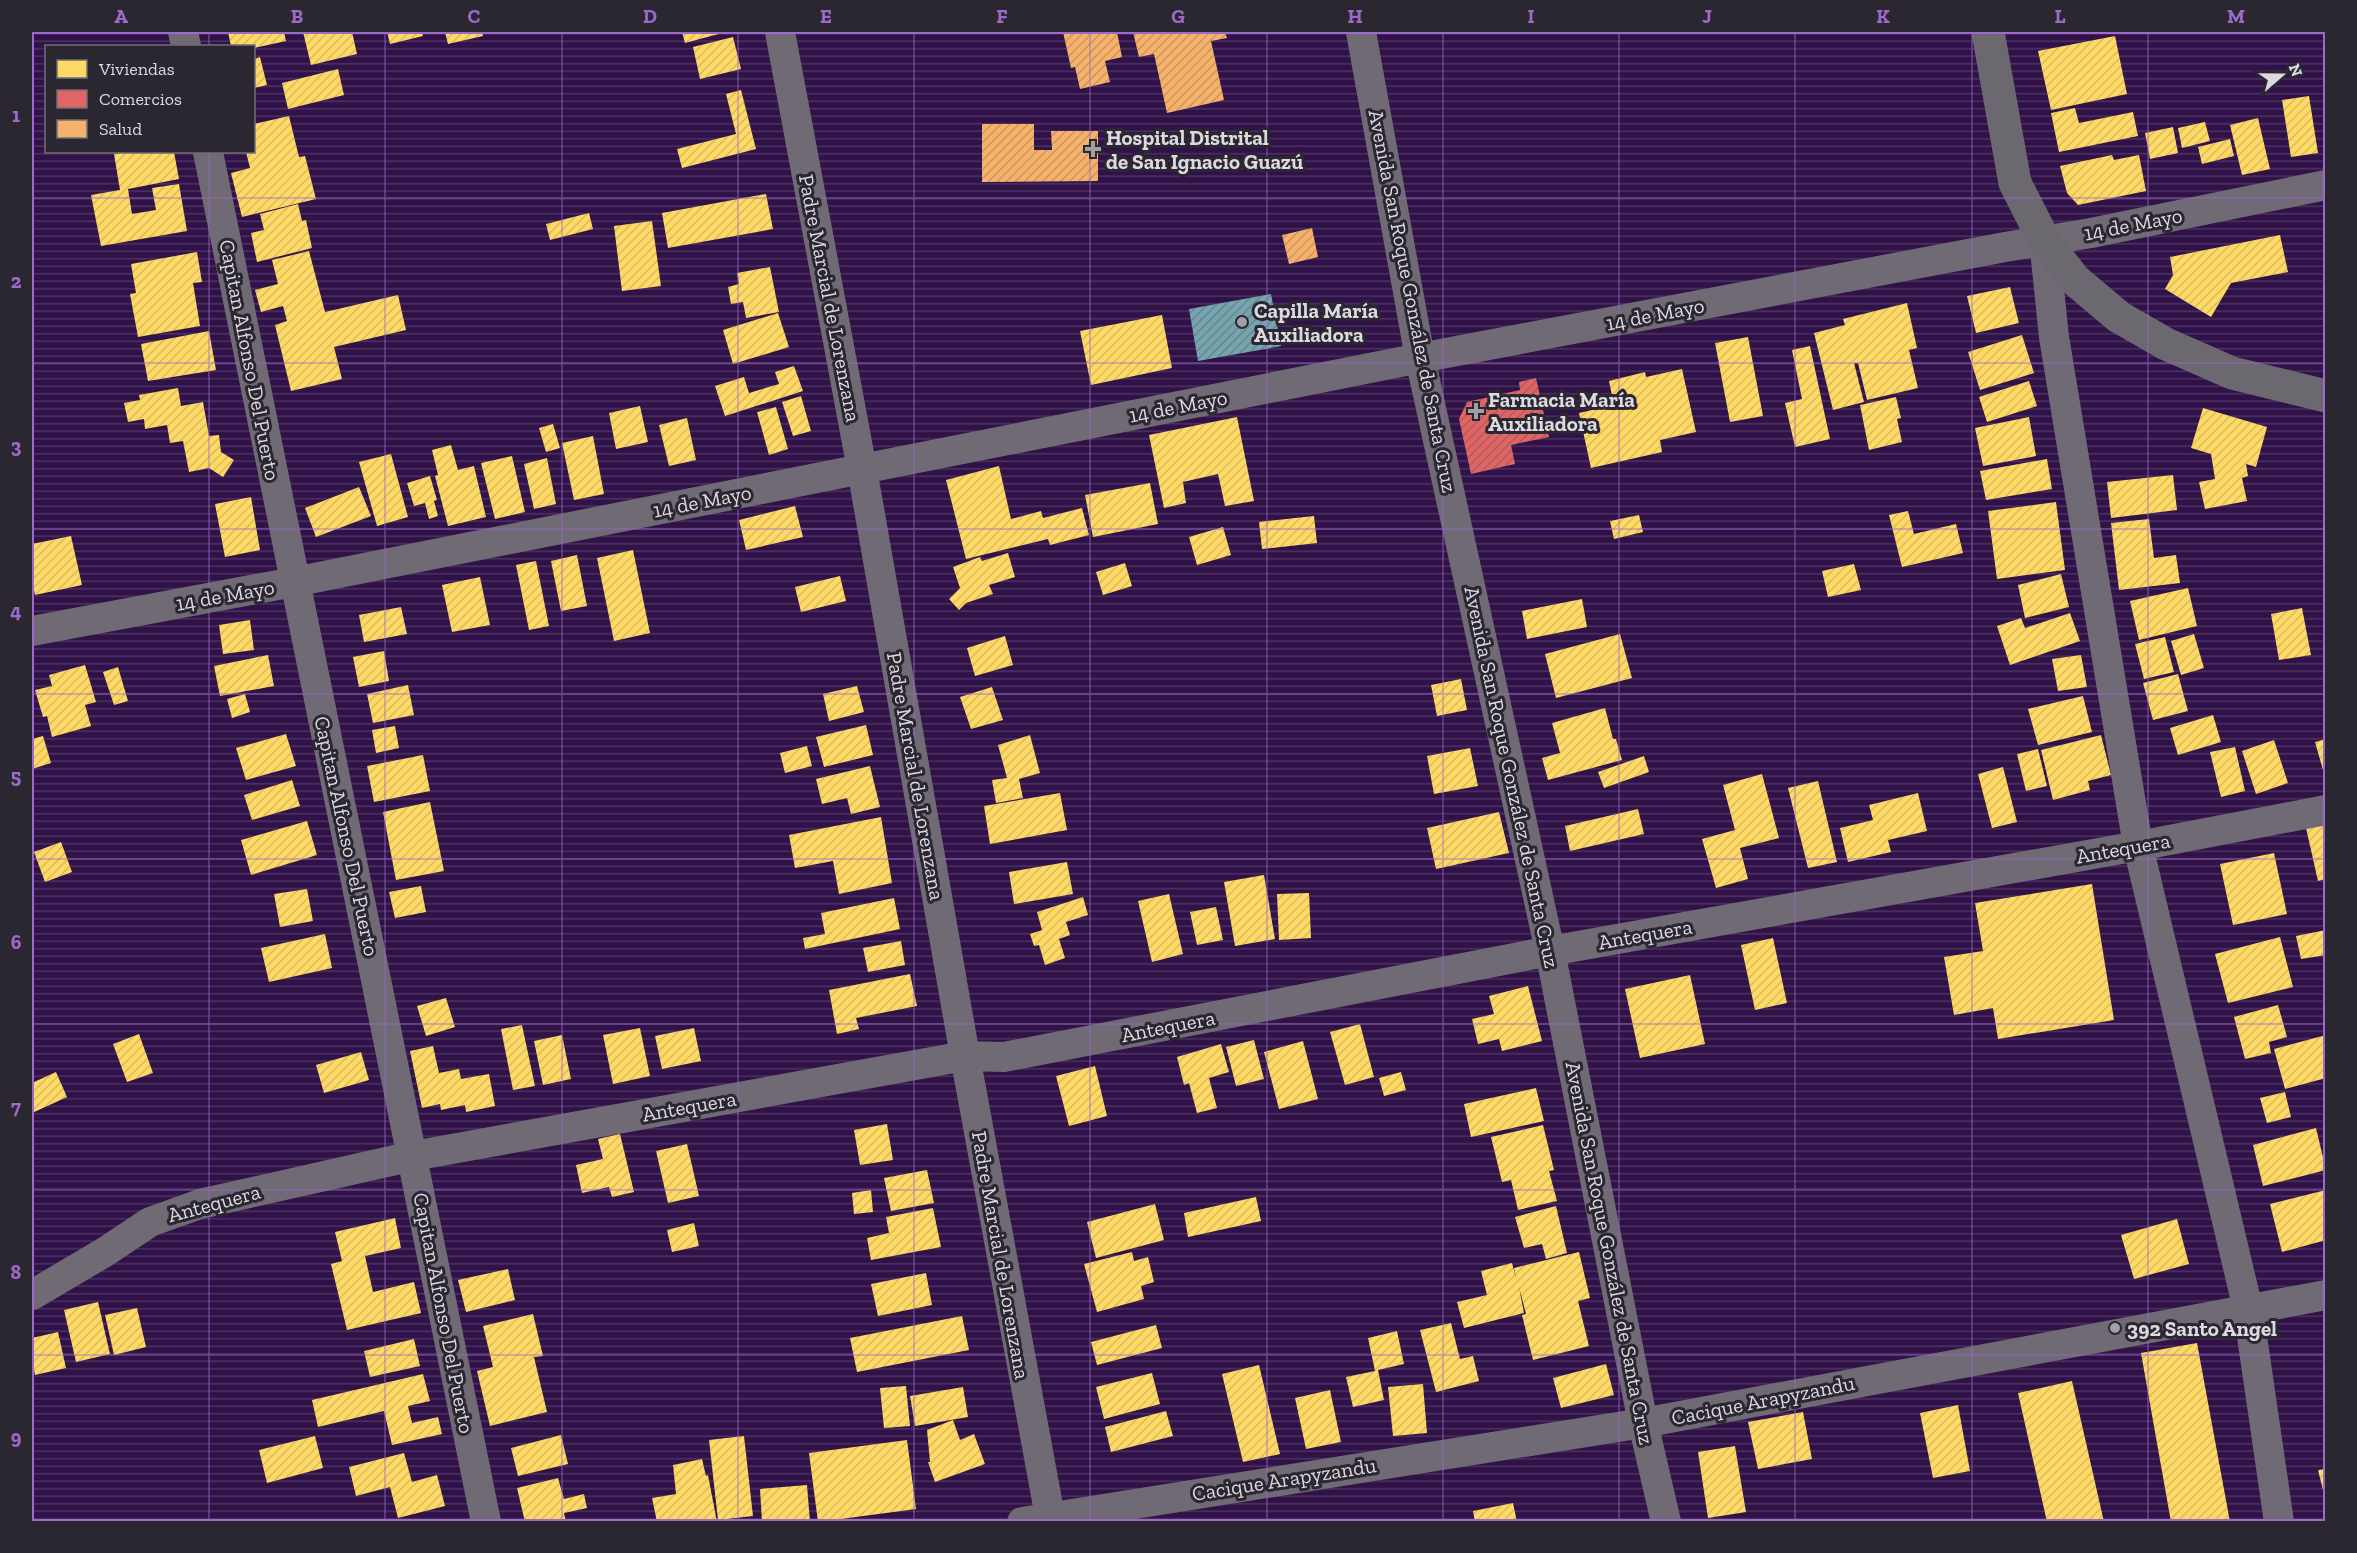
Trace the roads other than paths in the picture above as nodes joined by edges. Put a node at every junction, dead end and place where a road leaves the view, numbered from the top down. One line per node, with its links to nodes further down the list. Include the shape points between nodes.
1 (780, 32): 9 (street, Padre Marcial de Lorenzana)
2 (1361, 32): 7 (street, Avenida San Roque González de Santa Cruz)
3 (1988, 32): 6 (highway, via 2015,183)
4 (207, 153): 10 (street, Capitan Alfonso Del Puerto)
5 (2325, 185): 6 (street, 14 de Mayo)
6 (2044, 240): 7 (street, 14 de Mayo); 8 (highway, via 2074,280 2120,317 2166,344 2232,373); 13 (street, via 2054,337)
7 (1420, 358): 9 (street, 14 de Mayo); 14 (street, Avenida San Roque González de Santa Cruz)
8 (2325, 396)
9 (862, 470): 10 (street, 14 de Mayo); 15 (street, Padre Marcial de Lorenzana)
10 (294, 582): 11 (street, 14 de Mayo); 16 (street, Capitan Alfonso Del Puerto)
11 (32, 631)
12 (2325, 810): 13 (street, Antequera)
13 (2138, 846): 14 (street, Antequera); 19 (street)
14 (1550, 951): 15 (street, Antequera, via 1004,1058); 20 (street, Avenida San Roque González de Santa Cruz)
15 (965, 1056): 16 (street, Antequera); 21 (street, Padre Marcial de Lorenzana)
16 (413, 1156): 17 (street, Antequera, via 170,1214 150,1222); 22 (street, Capitan Alfonso Del Puerto)
17 (32, 1295)
18 (2325, 1295): 19 (street, Cacique Arapyzandu)
19 (2248, 1309): 20 (street, Cacique Arapyzandu); 24 (street)
20 (1642, 1423): 21 (street, Cacique Arapyzandu); 23 (street, Avenida San Roque González de Santa Cruz)
21 (1041, 1520)
22 (486, 1521)
23 (1666, 1521)
24 (2279, 1521)

